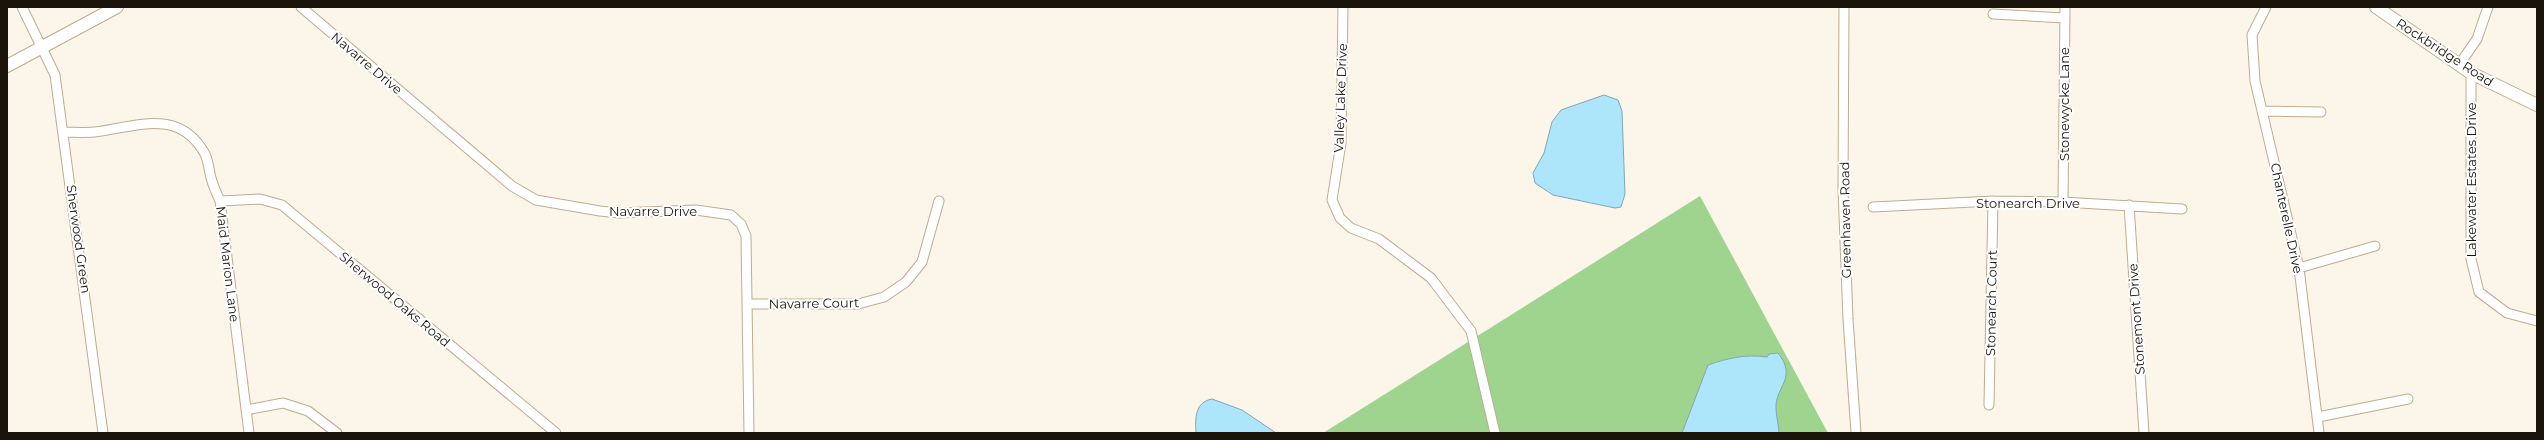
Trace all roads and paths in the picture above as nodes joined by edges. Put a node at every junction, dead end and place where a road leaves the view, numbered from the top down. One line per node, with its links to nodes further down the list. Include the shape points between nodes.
1 (22, 7): 12 (street, Sherwood Green)
2 (117, 7): 12 (main road)
3 (302, 7): 29 (street, Navarre Drive, via 512,186 536,200 613,212 696,210 731,215 741,224 746,236)
4 (1343, 7): 40 (street, Valley Lake Drive, via 1341,143 1332,200 1340,218 1350,228 1379,239 1431,278 1471,331)
5 (1844, 7): 41 (street, Greenhaven Road, via 1843,189)
6 (2065, 7): 11 (street, Stonewycke Lane)
7 (2266, 7): 17 (street, Chanterelle Drive, via 2252,35 2255,81)
8 (2376, 7): 13 (main road, Rockbridge Road)
9 (2488, 7): 13 (street, via 2477,39)
10 (1993, 14): 11 (street)
11 (2064, 18): 23 (street, Stonewycke Lane)
12 (43, 48): 14 (main road); 19 (street, Sherwood Green, via 55,75)
13 (2460, 65): 15 (main road, Rockbridge Road)
14 (7, 66)
15 (2471, 73): 16 (main road, Rockbridge Road); 30 (street, Lakewater Estates Drive, via 2471,260 2479,292 2507,313)
16 (2537, 106)
17 (2263, 111): 18 (street); 28 (street, Chanterelle Drive)
18 (2321, 112)
19 (64, 132): 20 (street, Maid Marion Lane, via 95,132 148,122 174,126 196,141 206,155); 35 (street, Sherwood Green)
20 (220, 201): 33 (street, Maid Marion Lane); 38 (street, Sherwood Oaks Road, via 260,199 282,205)
21 (939, 201): 29 (street, Navarre Court, via 922,262 906,282 884,296 858,304)
22 (1993, 201): 23 (street, Stonearch Drive); 25 (street, Stonearch Drive); 32 (street, Stonearch Court)
23 (2063, 202): 24 (street, Stonearch Drive)
24 (2129, 205): 26 (street, Stonearch Drive); 42 (street, Stonemont Drive)
25 (1873, 207)
26 (2182, 209)
27 (2375, 246): 28 (street)
28 (2299, 268): 34 (street, Chanterelle Drive)
29 (746, 304): 39 (street, Navarre Drive)
30 (2537, 321)
31 (2408, 399): 34 (street)
32 (1989, 405)
33 (246, 410): 36 (street, Maid Marion Lane); 37 (street, via 282,403 308,411)
34 (2318, 417): 43 (street, Chanterelle Drive)
35 (103, 433)
36 (248, 433)
37 (337, 433)
38 (556, 433)
39 (749, 433)
40 (1495, 433)
41 (1856, 433)
42 (2144, 433)
43 (2319, 433)

